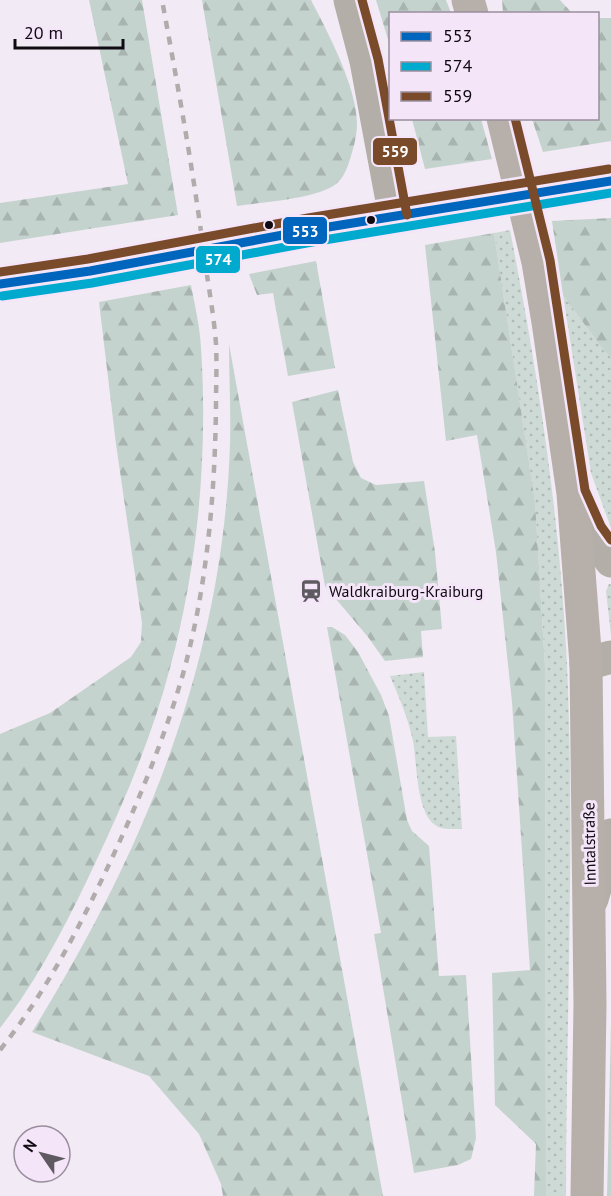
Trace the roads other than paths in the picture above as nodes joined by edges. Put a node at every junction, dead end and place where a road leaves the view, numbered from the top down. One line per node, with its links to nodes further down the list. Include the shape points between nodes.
1 (350, 0): 4 (street, via 366,61)
2 (503, 120): 6 (main road, Inntalstraße, via 538,262)
3 (598, 182): 4 (street, bridge)
4 (395, 217): 5 (street, bridge)
5 (0, 284)
6 (573, 493): 7 (street, via 591,532); 8 (main road, Inntalstraße)
7 (611, 561)
8 (598, 660): 10 (main road, Inntalstraße)
9 (611, 835): 10 (street)
10 (590, 906): 11 (main road, Inntalstraße)
11 (587, 1196)

